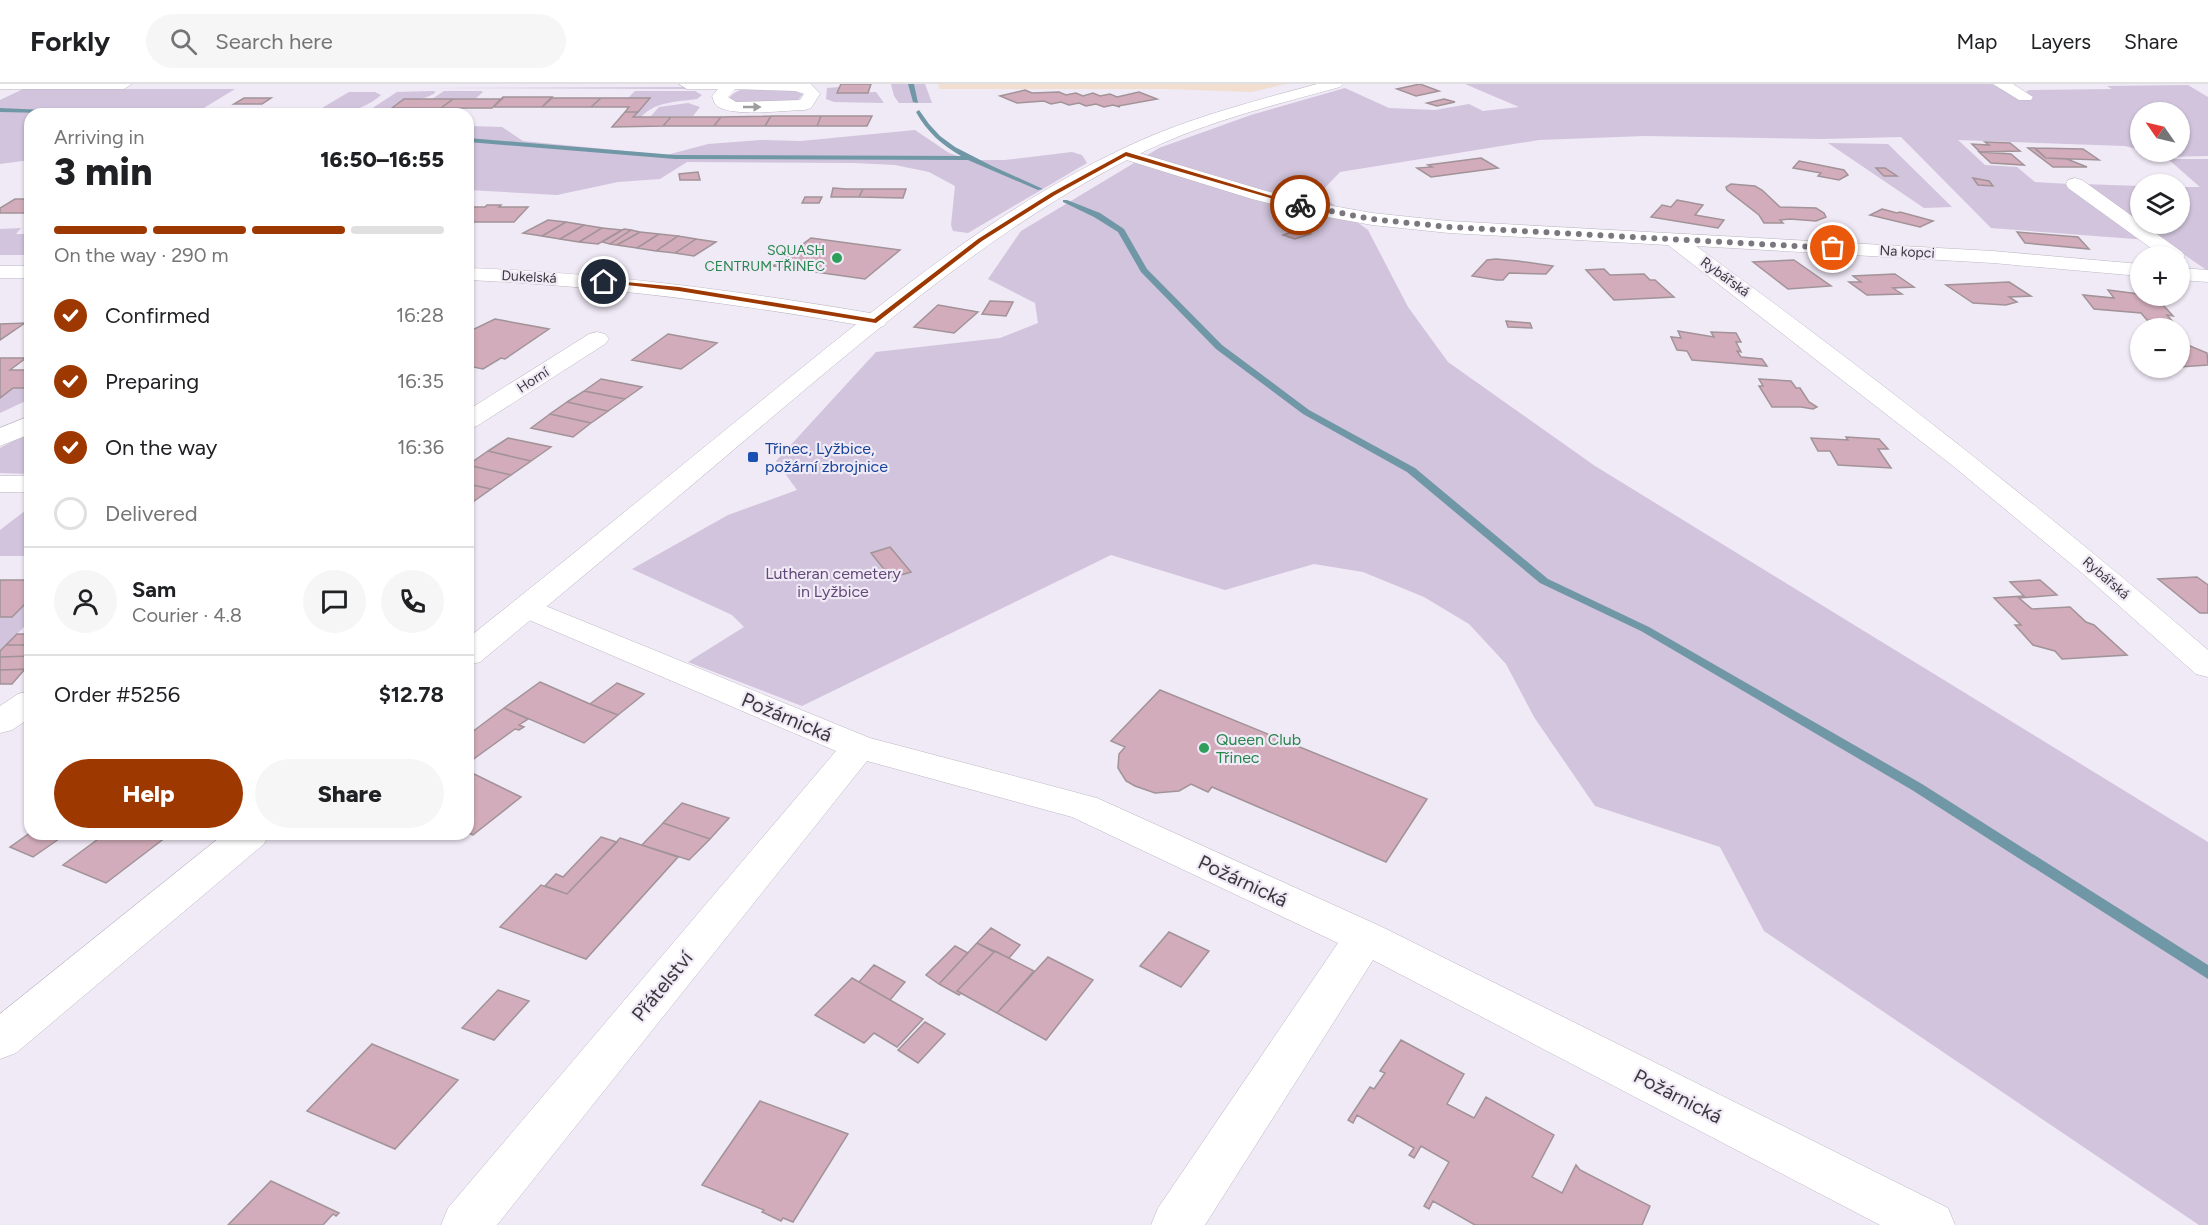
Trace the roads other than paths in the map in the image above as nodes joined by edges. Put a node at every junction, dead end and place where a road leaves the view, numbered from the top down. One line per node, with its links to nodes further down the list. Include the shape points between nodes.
1 (0, 84): 2 (street)
2 (26, 84): 3 (street)
3 (124, 84)
4 (687, 84): 5 (street)
5 (732, 84): 5 (street, one-way to 5, via 720,96 722,102 734,107 805,105 812,94 795,85)
6 (1335, 84): 9 (street, via 1219,117)
7 (2001, 84): 8 (street)
8 (2025, 97)
9 (1126, 154): 11 (street, via 1259,195 1371,219); 20 (street, via 980,240)
10 (2075, 184): 12 (street)
11 (1673, 239): 14 (street, Na kopci, via 1993,257); 29 (street, Rybářská, via 1963,460)
12 (2161, 246)
13 (2190, 266): 19 (street)
14 (2130, 269)
15 (0, 272): 16 (street)
16 (24, 272)
17 (474, 274): 20 (street, Dukelská, via 679,289)
18 (2190, 275): 19 (street)
19 (2205, 276)
20 (876, 321): 27 (street)
21 (597, 339): 22 (street, Horní)
22 (474, 417)
23 (24, 427): 24 (street)
24 (0, 438)
25 (0, 484): 26 (street)
26 (24, 484)
27 (526, 607): 28 (street); 32 (street, Požárnická)
28 (474, 650)
29 (2208, 667)
30 (24, 706): 31 (street)
31 (0, 722)
32 (859, 747): 34 (street, Požárnická, via 1084,807); 36 (street, Přátelství)
33 (243, 840): 35 (street)
34 (1365, 937): 37 (street); 38 (street, Požárnická)
35 (0, 1040)
36 (466, 1225)
37 (1176, 1225)
38 (1930, 1225)

